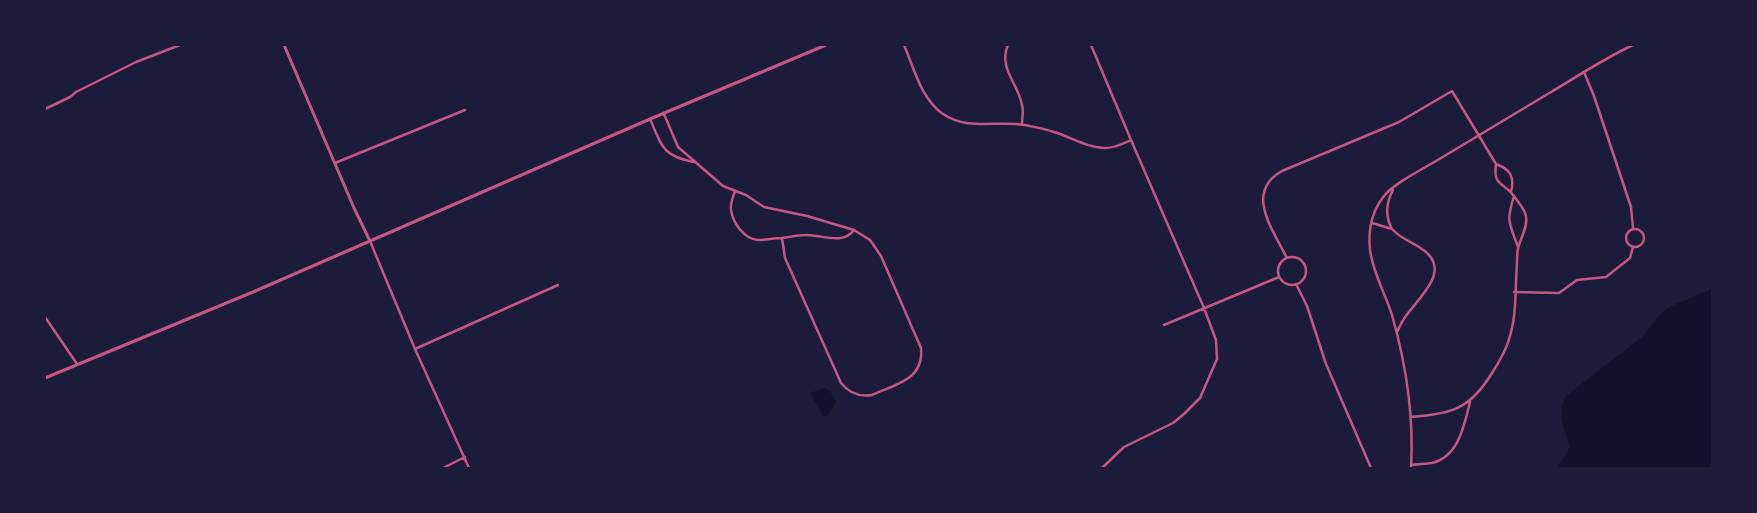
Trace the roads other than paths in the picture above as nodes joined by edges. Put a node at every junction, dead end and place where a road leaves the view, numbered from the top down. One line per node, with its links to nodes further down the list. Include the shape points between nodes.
1 (180, 45): 9 (street, via 136,62)
2 (284, 45): 16 (street)
3 (826, 45): 11 (street)
4 (904, 45): 13 (street, via 926,96 943,114 962,122)
5 (1008, 45): 13 (street, via 1005,63 1023,106)
6 (1091, 45): 15 (street)
7 (1633, 45): 8 (street)
8 (1584, 72): 14 (street); 24 (street, via 1631,207)
9 (45, 109)
10 (465, 110): 16 (street)
11 (664, 114): 12 (street); 17 (street, via 678,147)
12 (650, 119): 17 (street, via 667,152); 28 (street)
13 (1022, 124): 15 (street, via 1105,148)
14 (1478, 135): 18 (street); 19 (street); 31 (street, via 1452,91 1399,122 1272,177 1262,201)
15 (1131, 140): 36 (street)
16 (335, 163): 28 (street)
17 (695, 163): 20 (street, via 723,186)
18 (1496, 164): 21 (street, via 1496,181); 21 (street, via 1510,173 1513,182)
19 (1395, 187): 23 (street, via 1382,200); 25 (street, via 1387,210)
20 (735, 191): 26 (street, via 764,208); 27 (street, via 731,211 743,233 757,240)
21 (1511, 192): 22 (street)
22 (1514, 196): 29 (street, via 1509,222); 29 (street, via 1526,218)
23 (1372, 223): 25 (street); 39 (street, via 1370,251)
24 (1633, 228): 30 (street, via 1625,239); 30 (street, via 1640,230 1644,238 1640,246)
25 (1392, 229): 39 (street, via 1399,237 1429,254 1435,267 1431,283 1402,321)
26 (854, 230): 27 (street, via 850,235 835,239 806,235); 27 (street, via 870,240 881,256 921,348 918,369 910,378 866,396 852,393 841,383 785,258)
27 (782, 238)
28 (370, 241): 40 (street); 41 (street)
29 (1518, 247): 35 (street)
30 (1634, 247): 35 (street, via 1630,258 1606,277 1577,280 1560,293)
31 (1287, 258): 32 (street, via 1279,264); 33 (street, via 1299,259 1305,266 1303,279)
32 (1279, 277): 33 (street, via 1284,283); 36 (street)
33 (1296, 284): 50 (street)
34 (558, 285): 40 (street)
35 (1514, 292): 43 (street, via 1510,338 1484,387)
36 (1204, 308): 38 (street); 49 (street, via 1218,351 1215,366 1200,398 1173,423 1124,447)
37 (45, 317): 41 (street)
38 (1164, 325)
39 (1397, 333): 44 (street)
40 (415, 349): 45 (street)
41 (77, 364): 42 (street)
42 (45, 378)
43 (1470, 402): 44 (street, via 1451,411); 46 (street, via 1454,448 1444,458)
44 (1411, 417): 46 (street)
45 (465, 457): 47 (street); 48 (street)
46 (1412, 466)
47 (443, 468)
48 (469, 468)
49 (1102, 468)
50 (1371, 468)

